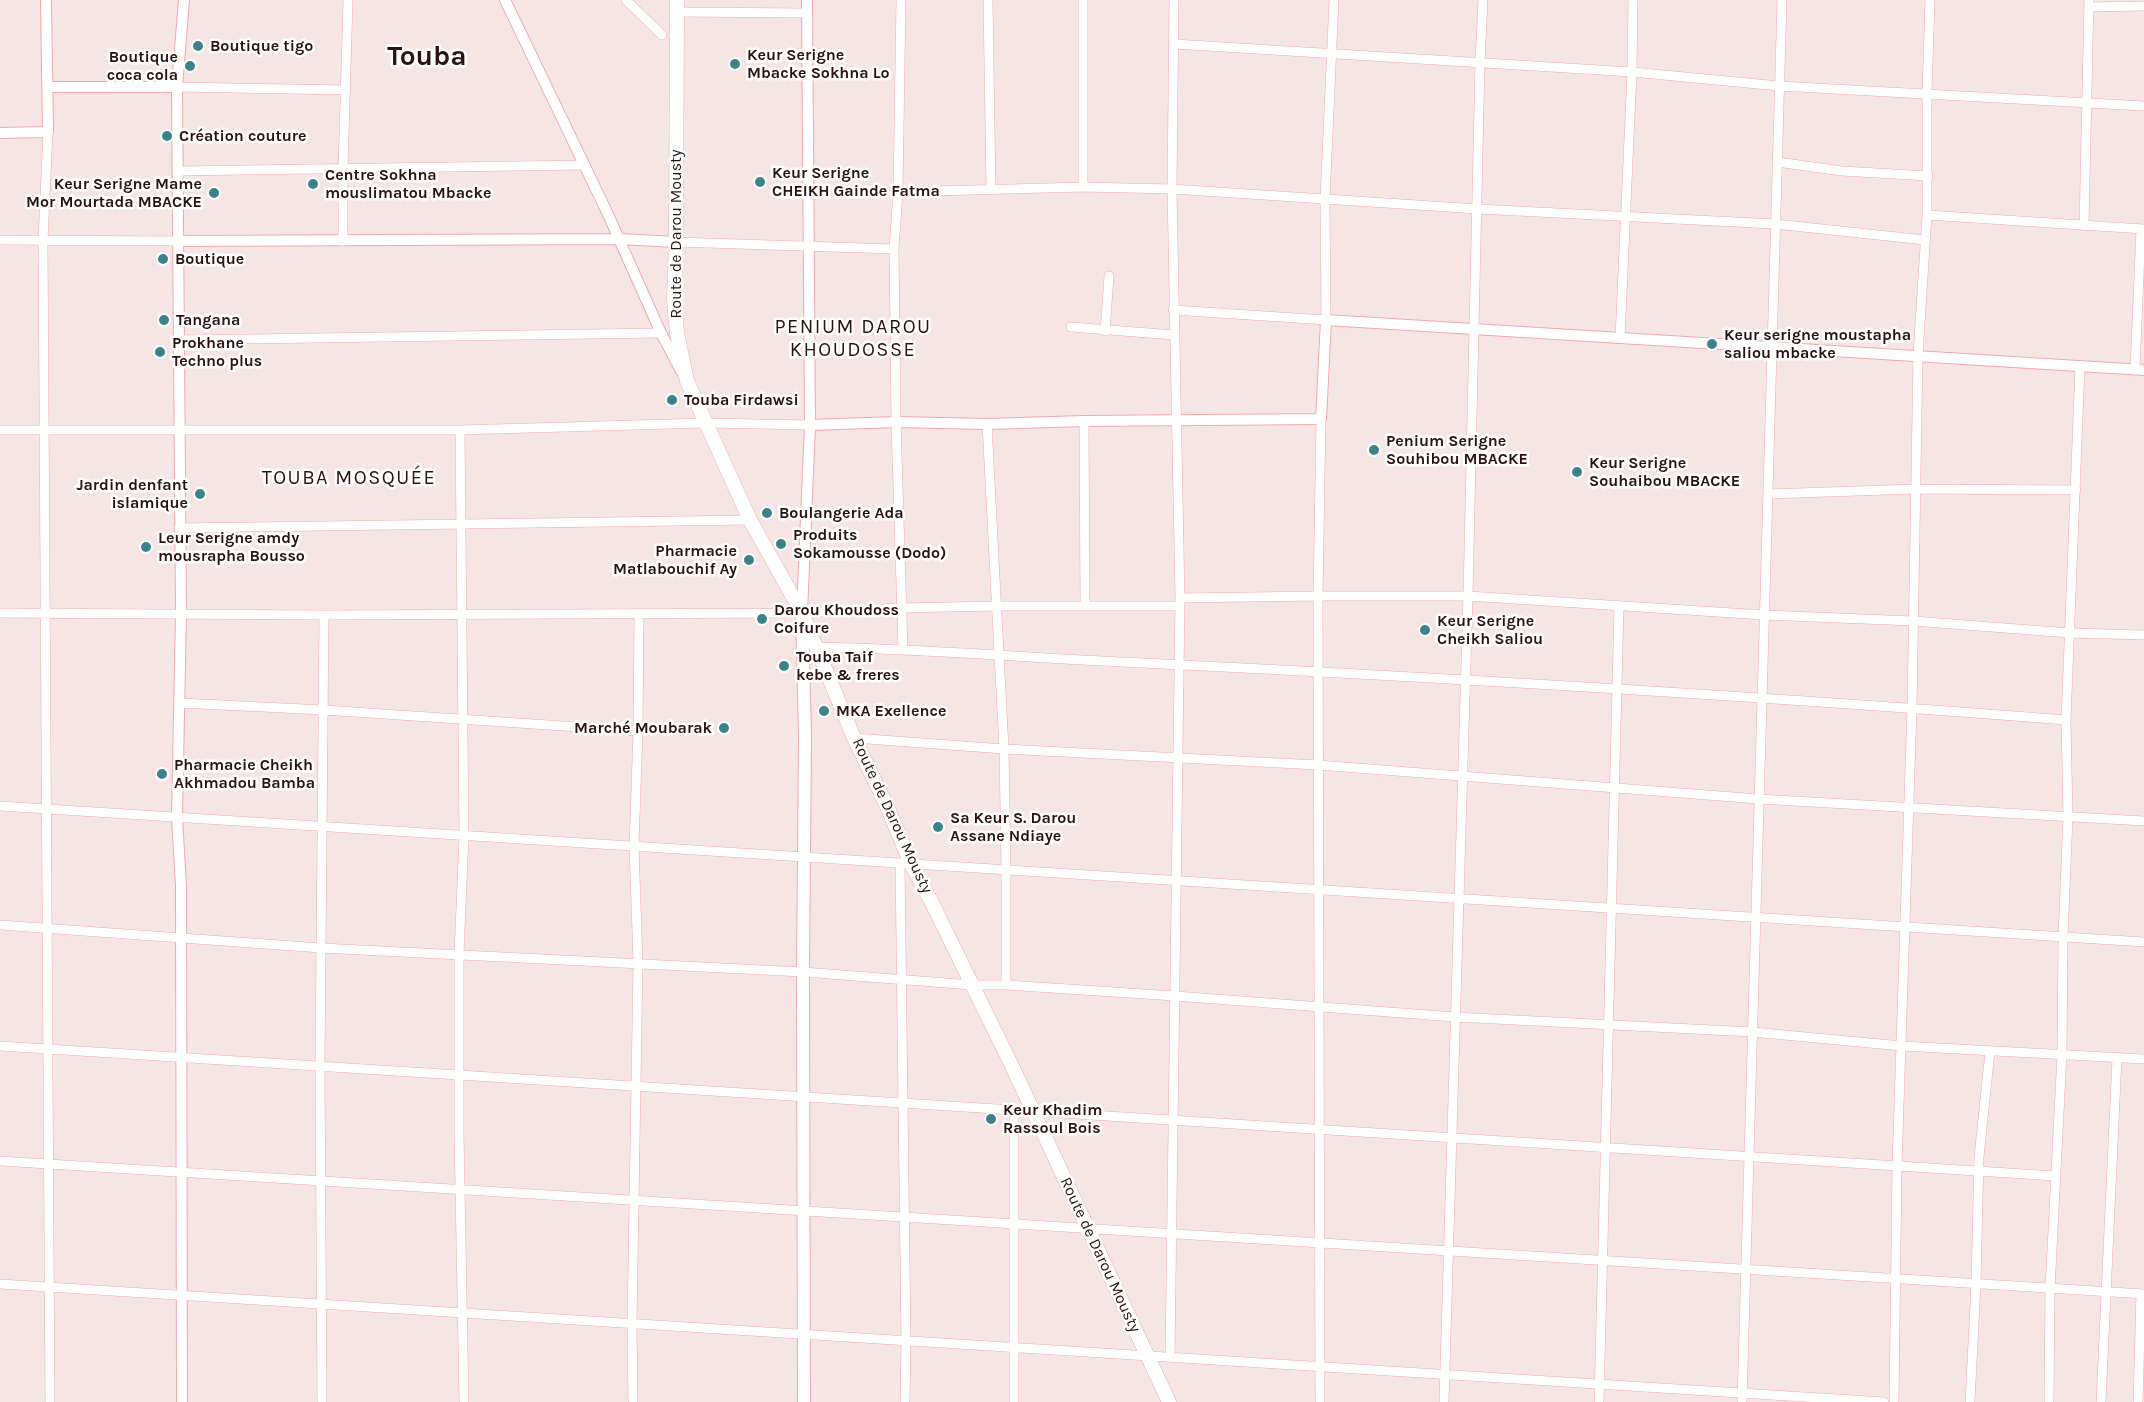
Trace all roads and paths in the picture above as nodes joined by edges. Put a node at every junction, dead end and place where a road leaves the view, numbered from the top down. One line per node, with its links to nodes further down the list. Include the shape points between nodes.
1 (46, 0): 26 (street)
2 (184, 0): 27 (street)
3 (348, 0): 28 (street)
4 (505, 0): 35 (street)
5 (626, 0): 20 (street)
6 (807, 0): 19 (street)
7 (901, 0): 42 (street)
8 (987, 0): 40 (street)
9 (1083, 0): 39 (street)
10 (1174, 0): 21 (street)
11 (1335, 0): 22 (street)
12 (1483, 0): 23 (street)
13 (1633, 0): 24 (street)
14 (1782, 0): 25 (street)
15 (1930, 0): 29 (street)
16 (2089, 3): 18 (street); 30 (street)
17 (677, 6): 19 (street); 56 (main road, Route de Darou Mousty)
18 (2144, 6)
19 (807, 13): 57 (street)
20 (663, 35)
21 (1174, 44): 22 (street); 41 (street)
22 (1334, 53): 23 (street); 43 (street)
23 (1480, 62): 24 (street); 44 (street)
24 (1632, 72): 25 (street); 46 (street)
25 (1779, 86): 29 (street); 34 (street)
26 (48, 87): 27 (street); 32 (street)
27 (177, 87): 28 (street); 37 (street)
28 (346, 90): 36 (street)
29 (1927, 93): 30 (street); 38 (street)
30 (2085, 104): 31 (street); 48 (street)
31 (2144, 106)
32 (48, 132): 33 (street); 52 (street)
33 (0, 133)
34 (1777, 162): 38 (street); 47 (street)
35 (585, 165): 36 (street); 50 (street)
36 (343, 168): 37 (street); 55 (street)
37 (178, 171): 54 (street)
38 (1928, 176): 45 (street)
39 (1083, 187): 40 (street); 41 (street)
40 (991, 189): 42 (street)
41 (1172, 189): 43 (street); 60 (street)
42 (898, 192): 58 (street)
43 (1326, 199): 44 (street); 61 (street)
44 (1478, 209): 46 (street); 63 (street)
45 (1927, 214): 48 (street); 53 (street)
46 (1625, 216): 47 (street); 67 (street)
47 (1775, 224): 53 (street); 69 (street)
48 (2084, 226): 49 (street)
49 (2143, 229): 72 (street)
50 (619, 239): 55 (street); 56 (street); 65 (street)
51 (0, 240): 52 (street)
52 (43, 240): 54 (street); 83 (street)
53 (1925, 240): 70 (street)
54 (178, 241): 55 (street); 68 (street)
55 (343, 241)
56 (676, 242): 57 (street); 73 (main road, Route de Darou Mousty, via 674,299)
57 (809, 246): 58 (street); 80 (street)
58 (894, 249): 77 (street)
59 (1109, 276): 64 (street)
60 (1173, 310): 61 (street); 66 (street)
61 (1326, 320): 63 (street); 74 (street)
62 (1071, 327): 64 (street)
63 (1475, 329): 67 (street); 92 (street)
64 (1105, 331): 66 (street)
65 (661, 333): 68 (street); 73 (street)
66 (1174, 335): 76 (street)
67 (1620, 338): 69 (street)
68 (178, 340): 84 (street)
69 (1772, 346): 70 (street); 87 (street)
70 (1918, 355): 71 (street); 85 (street)
71 (2080, 366): 72 (street); 86 (street)
72 (2140, 370)
73 (687, 381): 78 (main road, Route de Darou Mousty)
74 (1321, 419): 76 (street); 91 (street)
75 (1084, 421): 76 (street); 79 (street); 94 (street)
76 (1175, 421): 93 (street)
77 (896, 422): 79 (street); 80 (street); 97 (street)
78 (705, 423): 80 (street); 81 (street); 88 (main road, Route de Darou Mousty)
79 (987, 424): 95 (street)
80 (810, 425): 101 (street)
81 (460, 429): 84 (street); 89 (street)
82 (0, 430): 83 (street)
83 (44, 430): 84 (street); 102 (street)
84 (178, 430): 90 (street)
85 (1916, 489): 86 (street); 87 (street); 106 (street)
86 (2076, 490): 107 (street)
87 (1768, 494): 105 (street)
88 (750, 520): 89 (street); 101 (main road, Route de Darou Mousty)
89 (461, 525): 90 (street); 103 (street)
90 (179, 528): 99 (street)
91 (1318, 596): 92 (street); 93 (street); 113 (street)
92 (1468, 596): 96 (street); 114 (street)
93 (1180, 602): 94 (street); 112 (street)
94 (1085, 605): 95 (street)
95 (995, 606): 97 (street); 111 (street)
96 (1619, 606): 105 (street); 115 (street)
97 (901, 608): 101 (street); 110 (street)
98 (0, 613): 102 (street)
99 (181, 613): 102 (street); 104 (street); 117 (street)
100 (639, 613): 101 (street); 103 (street); 122 (street)
101 (802, 613): 109 (main road, Route de Darou Mousty); 139 (main road)
102 (45, 614): 132 (street)
103 (462, 614): 104 (street); 120 (street)
104 (324, 615): 119 (street)
105 (1764, 615): 106 (street); 116 (street)
106 (1912, 621): 107 (street); 118 (street)
107 (2070, 633): 108 (street); 121 (street)
108 (2144, 635)
109 (816, 647): 110 (street); 123 (main road, Route de Darou Mousty)
110 (903, 649): 111 (street)
111 (1000, 657): 112 (street); 124 (street)
112 (1179, 665): 113 (street); 125 (street)
113 (1318, 672): 114 (street); 126 (street)
114 (1466, 681): 115 (street); 127 (street)
115 (1617, 690): 116 (street); 128 (street)
116 (1762, 699): 118 (street); 129 (street)
117 (180, 703): 119 (street); 134 (street)
118 (1912, 708): 121 (street); 131 (street)
119 (324, 710): 120 (street); 136 (street)
120 (462, 719): 122 (street); 137 (street)
121 (2066, 720): 133 (street)
122 (638, 730): 138 (street)
123 (854, 738): 124 (street); 140 (main road, Route de Darou Mousty, via 886,804)
124 (1004, 749): 125 (street); 141 (street)
125 (1178, 759): 126 (street); 142 (street)
126 (1318, 765): 127 (street); 143 (street)
127 (1463, 777): 128 (street); 144 (street)
128 (1614, 787): 129 (street); 145 (street)
129 (1759, 799): 131 (street); 146 (street)
130 (0, 806): 132 (street)
131 (1909, 806): 133 (street); 148 (street)
132 (46, 809): 134 (street); 149 (street)
133 (2068, 816): 135 (street); 150 (street)
134 (177, 818): 136 (street); 151 (street)
135 (2144, 822)
136 (321, 826): 137 (street); 153 (street)
137 (464, 836): 138 (street); 154 (street)
138 (634, 846): 139 (street); 155 (street)
139 (803, 857): 140 (street); 156 (main road)
140 (906, 863): 141 (street); 157 (street); 158 (main road, Route de Darou Mousty, via 932,901)
141 (1006, 870): 142 (street); 159 (street)
142 (1176, 881): 143 (street); 160 (street)
143 (1318, 890): 144 (street); 161 (street)
144 (1459, 898): 145 (street); 162 (street)
145 (1612, 908): 146 (street); 163 (street)
146 (1755, 917): 148 (street); 164 (street)
147 (0, 925): 149 (street)
148 (1906, 927): 150 (street); 166 (street)
149 (47, 928): 151 (street); 167 (street)
150 (2063, 937): 152 (street); 169 (street)
151 (181, 938): 153 (street); 170 (street)
152 (2144, 942)
153 (321, 948): 154 (street); 173 (street)
154 (459, 954): 155 (street); 174 (street)
155 (638, 963): 156 (street); 175 (street)
156 (802, 972): 157 (street); 176 (main road)
157 (900, 980): 158 (street); 177 (street)
158 (972, 985): 159 (street); 179 (main road, Route de Darou Mousty)
159 (1006, 985): 160 (street)
160 (1175, 996): 161 (street); 180 (street)
161 (1319, 1006): 162 (street); 181 (street)
162 (1455, 1017): 163 (street); 182 (street)
163 (1609, 1025): 164 (street); 183 (street)
164 (1752, 1032): 166 (street); 184 (street)
165 (0, 1046): 167 (street)
166 (1902, 1046): 168 (street); 187 (street)
167 (48, 1050): 170 (street); 186 (street)
168 (1990, 1051): 169 (street); 188 (street)
169 (2062, 1054): 171 (street); 190 (street)
170 (181, 1058): 173 (street); 189 (street)
171 (2117, 1058): 172 (street); 208 (street)
172 (2144, 1059)
173 (320, 1066): 174 (street); 191 (street)
174 (460, 1075): 175 (street); 192 (street)
175 (636, 1086): 176 (street); 193 (street)
176 (804, 1097): 177 (street); 194 (main road)
177 (902, 1103): 178 (street); 195 (street)
178 (1014, 1110): 179 (street); 196 (street)
179 (1031, 1111): 180 (street); 197 (main road, Route de Darou Mousty)
180 (1173, 1120): 181 (street); 198 (street)
181 (1319, 1129): 182 (street); 199 (street)
182 (1452, 1138): 183 (street); 200 (street)
183 (1606, 1147): 184 (street); 201 (street)
184 (1749, 1156): 187 (street); 202 (street)
185 (0, 1161): 186 (street)
186 (48, 1164): 189 (street); 206 (street)
187 (1897, 1166): 188 (street); 203 (street)
188 (1979, 1171): 190 (street); 205 (street)
189 (182, 1172): 191 (street); 210 (street)
190 (2056, 1176): 207 (street)
191 (320, 1181): 192 (street); 211 (street)
192 (459, 1190): 193 (street); 212 (street)
193 (634, 1200): 194 (street); 213 (street)
194 (804, 1211): 195 (street); 214 (main road)
195 (903, 1217): 196 (street); 215 (street)
196 (1014, 1224): 197 (street); 216 (street)
197 (1088, 1229): 198 (street); 217 (main road, Route de Darou Mousty)
198 (1172, 1234): 199 (street); 218 (street)
199 (1319, 1243): 200 (street); 219 (street)
200 (1448, 1251): 201 (street); 220 (street)
201 (1604, 1261): 202 (street); 221 (street)
202 (1745, 1269): 203 (street); 222 (street)
203 (1897, 1279): 205 (street); 236 (street)
204 (0, 1284): 206 (street)
205 (1976, 1284): 207 (street); 237 (street)
206 (49, 1287): 210 (street); 223 (street)
207 (2050, 1289): 208 (street); 238 (street)
208 (2106, 1292): 209 (street); 239 (street)
209 (2143, 1294): 240 (street)
210 (183, 1295): 211 (street); 224 (street)
211 (323, 1304): 212 (street); 225 (street)
212 (462, 1313): 213 (street); 226 (street)
213 (632, 1324): 214 (street); 227 (street)
214 (804, 1334): 215 (street); 228 (main road)
215 (906, 1341): 216 (street); 229 (street)
216 (1014, 1347): 217 (street); 230 (street)
217 (1147, 1356): 218 (street); 231 (main road, Route de Darou Mousty)
218 (1170, 1357): 219 (street)
219 (1320, 1366): 220 (street); 232 (street)
220 (1445, 1374): 221 (street); 233 (street)
221 (1599, 1384): 222 (street); 234 (street)
222 (1742, 1398): 235 (street)
223 (50, 1402)
224 (182, 1402)
225 (322, 1402)
226 (464, 1402)
227 (633, 1402)
228 (804, 1402)
229 (904, 1402)
230 (1014, 1402)
231 (1169, 1402)
232 (1320, 1402)
233 (1444, 1402)
234 (1599, 1402)
235 (1884, 1402)
236 (1894, 1402)
237 (1970, 1402)
238 (2049, 1402)
239 (2101, 1402)
240 (2139, 1402)

